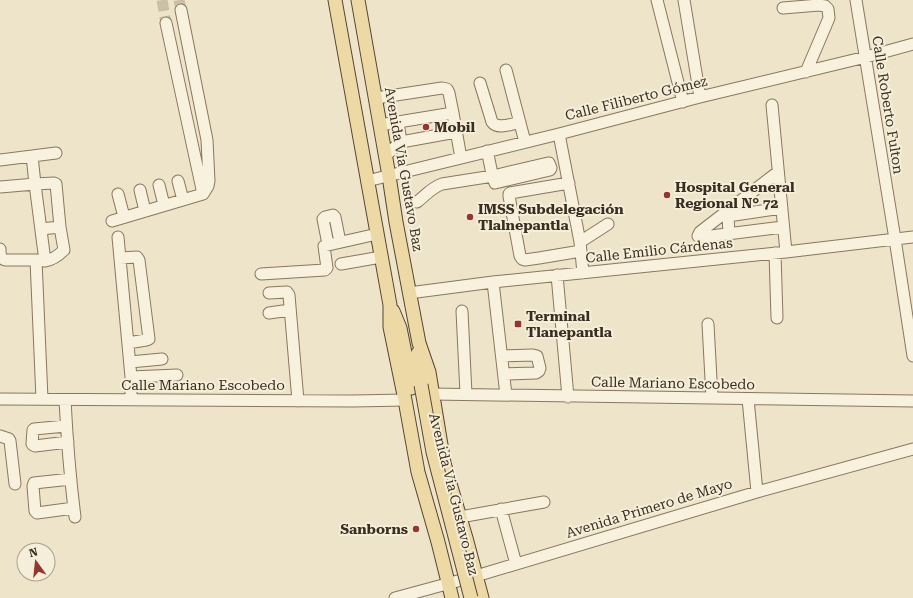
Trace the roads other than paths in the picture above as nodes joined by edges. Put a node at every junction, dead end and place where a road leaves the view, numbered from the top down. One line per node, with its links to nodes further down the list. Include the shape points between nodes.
1 (335, 0): 37 (main road, Avenida Via Gustavo Baz)
2 (358, 0): 15 (main road, Avenida Via Gustavo Baz)
3 (657, 0): 16 (street)
4 (684, 0): 14 (street)
5 (856, 0): 10 (street, Calle Roberto Fulton)
6 (782, 8): 12 (street, via 819,5 828,9 829,18)
7 (181, 10): 8 (street)
8 (184, 22): 19 (street); 22 (street, via 166,25)
9 (913, 44): 10 (street, Calle Filiberto Gómez)
10 (866, 57): 12 (street, Calle Filiberto Gómez); 61 (street, Calle Roberto Fulton)
11 (506, 70): 21 (street)
12 (806, 72): 14 (street, Calle Filiberto Gómez)
13 (480, 83): 21 (street, via 494,125)
14 (700, 97): 16 (street, Calle Filiberto Gómez)
15 (376, 98): 18 (street, via 442,88 447,89 449,93); 23 (main road, Avenida Via Gustavo Baz)
16 (683, 102): 25 (street, Calle Filiberto Gómez)
17 (772, 105): 34 (street)
18 (453, 113): 20 (street); 24 (street)
19 (203, 121): 22 (street); 44 (street, via 207,140 209,181)
20 (398, 122): 23 (street); 26 (street)
21 (520, 122): 27 (street)
22 (188, 124): 44 (street)
23 (380, 125): 30 (main road, Avenida Via Gustavo Baz)
24 (456, 132): 26 (street); 32 (street)
25 (559, 134): 27 (street, Calle Filiberto Gómez); 38 (street)
26 (401, 142): 30 (street)
27 (525, 142): 28 (street, Calle Filiberto Gómez)
28 (487, 151): 32 (street, Calle Filiberto Gómez); 46 (street, via 493,176 436,186)
29 (56, 153): 31 (street)
30 (386, 155): 35 (main road, Avenida Via Gustavo Baz)
31 (32, 156): 33 (street); 39 (street)
32 (461, 158): 35 (street, Calle Filiberto Gómez)
33 (0, 160)
34 (778, 172): 48 (street); 50 (street)
35 (389, 176): 37 (street, Calle Filiberto Gómez); 75 (main road, Avenida Via Gustavo Baz)
36 (178, 181): 45 (street)
37 (367, 181): 57 (main road, Avenida Via Gustavo Baz)
38 (569, 183): 64 (street); 64 (street, via 510,193 509,196 522,259 539,258)
39 (35, 184): 41 (street); 54 (street, via 56,184); 56 (street)
40 (159, 185): 47 (street)
41 (0, 187)
42 (140, 190): 49 (street)
43 (118, 194): 51 (street)
44 (203, 194): 45 (street)
45 (183, 200): 47 (street)
46 (417, 202)
47 (164, 205): 49 (street)
48 (782, 208): 50 (street); 55 (street)
49 (145, 211): 51 (street)
50 (724, 216): 58 (street); 58 (street, via 698,236)
51 (124, 217): 52 (street)
52 (112, 221)
53 (608, 224): 64 (street)
54 (60, 227): 56 (street); 69 (street, via 64,250 55,258)
55 (783, 227): 58 (street); 66 (street)
56 (41, 229): 69 (street)
57 (377, 234): 62 (street); 67 (main road, Avenida Via Gustavo Baz)
58 (729, 234)
59 (118, 237): 68 (street)
60 (913, 237): 61 (street, Calle Emilio Cárdenas)
61 (895, 238): 66 (street, Calle Emilio Cárdenas); 86 (street, Calle Roberto Fulton)
62 (340, 242): 63 (street); 63 (street, via 334,215 323,218)
63 (328, 244): 72 (street, via 324,246 327,268 325,270)
64 (580, 246): 71 (street)
65 (0, 249): 69 (street, via 0,256 5,260)
66 (780, 252): 71 (street, Calle Emilio Cárdenas); 81 (street)
67 (381, 257): 70 (street); 77 (main road, Avenida Via Gustavo Baz)
68 (120, 258): 83 (street); 83 (street, via 137,257 139,260 149,339)
69 (41, 260): 99 (street)
70 (341, 264)
71 (582, 273): 73 (street, Calle Emilio Cárdenas)
72 (261, 274)
73 (557, 275): 74 (street, Calle Emilio Cárdenas); 96 (street)
74 (493, 282): 75 (street, Calle Emilio Cárdenas); 85 (street)
75 (409, 292): 84 (main road, Avenida Via Gustavo Baz)
76 (268, 293): 78 (street, via 287,292)
77 (390, 305): 92 (main road, Avenida Via Gustavo Baz, via 400,328); 103 (main road, Avenida Via Gustavo Baz, via 390,328)
78 (290, 310): 80 (street); 104 (street)
79 (462, 311): 94 (street)
80 (269, 312)
81 (777, 318)
82 (708, 324): 97 (street)
83 (128, 343): 88 (street)
84 (419, 343): 92 (main road, Avenida Via Gustavo Baz); 93 (main road, Avenida Via Gustavo Baz, via 429,372)
85 (502, 356): 89 (street); 89 (street, via 533,354 537,356 540,368 536,373)
86 (913, 356)
87 (162, 359): 88 (street)
88 (130, 362): 91 (street)
89 (504, 374): 95 (street)
90 (177, 375): 91 (street)
91 (131, 377): 100 (street)
92 (417, 386): 123 (main road, Avenida Via Gustavo Baz, via 428,461); 124 (main road, Avenida Via Gustavo Baz, bridge)
93 (432, 394): 94 (street, Calle Mariano Escobedo); 115 (main road, Avenida Via Gustavo Baz, via 444,463)
94 (466, 394): 95 (street, Calle Mariano Escobedo)
95 (506, 395): 96 (street, Calle Mariano Escobedo)
96 (568, 396): 97 (street, Calle Mariano Escobedo)
97 (712, 398): 101 (street, Calle Mariano Escobedo)
98 (0, 399): 99 (street, Calle Mariano Escobedo)
99 (42, 399): 102 (street, Calle Mariano Escobedo)
100 (130, 399): 102 (street, Calle Mariano Escobedo); 104 (street, Calle Mariano Escobedo)
101 (748, 399): 105 (street, Calle Mariano Escobedo); 112 (street)
102 (65, 400): 106 (street)
103 (405, 400): 104 (street, Calle Mariano Escobedo); 117 (main road, Avenida Via Gustavo Baz, via 418,472)
104 (298, 401)
105 (913, 401)
106 (66, 426): 108 (street); 108 (street, via 34,429 32,444 35,446)
107 (0, 436): 111 (street, via 10,441)
108 (68, 442): 110 (street)
109 (913, 449): 112 (street, Avenida Primero de Mayo)
110 (71, 479): 110 (street, via 34,483 32,486 35,511 74,513)
111 (15, 484)
112 (757, 492): 118 (street, Avenida Primero de Mayo)
113 (544, 502): 114 (street)
114 (501, 509): 115 (street); 118 (street)
115 (460, 517): 116 (main road, Avenida Via Gustavo Baz)
116 (466, 538): 117 (main road, via 451,547 441,546); 119 (main road, Avenida Via Gustavo Baz)
117 (438, 542): 120 (main road, Avenida Via Gustavo Baz)
118 (516, 564): 119 (street, Avenida Primero de Mayo)
119 (476, 576): 120 (street, Avenida Primero de Mayo); 125 (main road, Avenida Via Gustavo Baz)
120 (448, 583): 121 (street, Avenida Primero de Mayo); 122 (main road, Avenida Via Gustavo Baz)
121 (395, 598)
122 (452, 598)
123 (463, 598)
124 (471, 598)
125 (482, 598)

